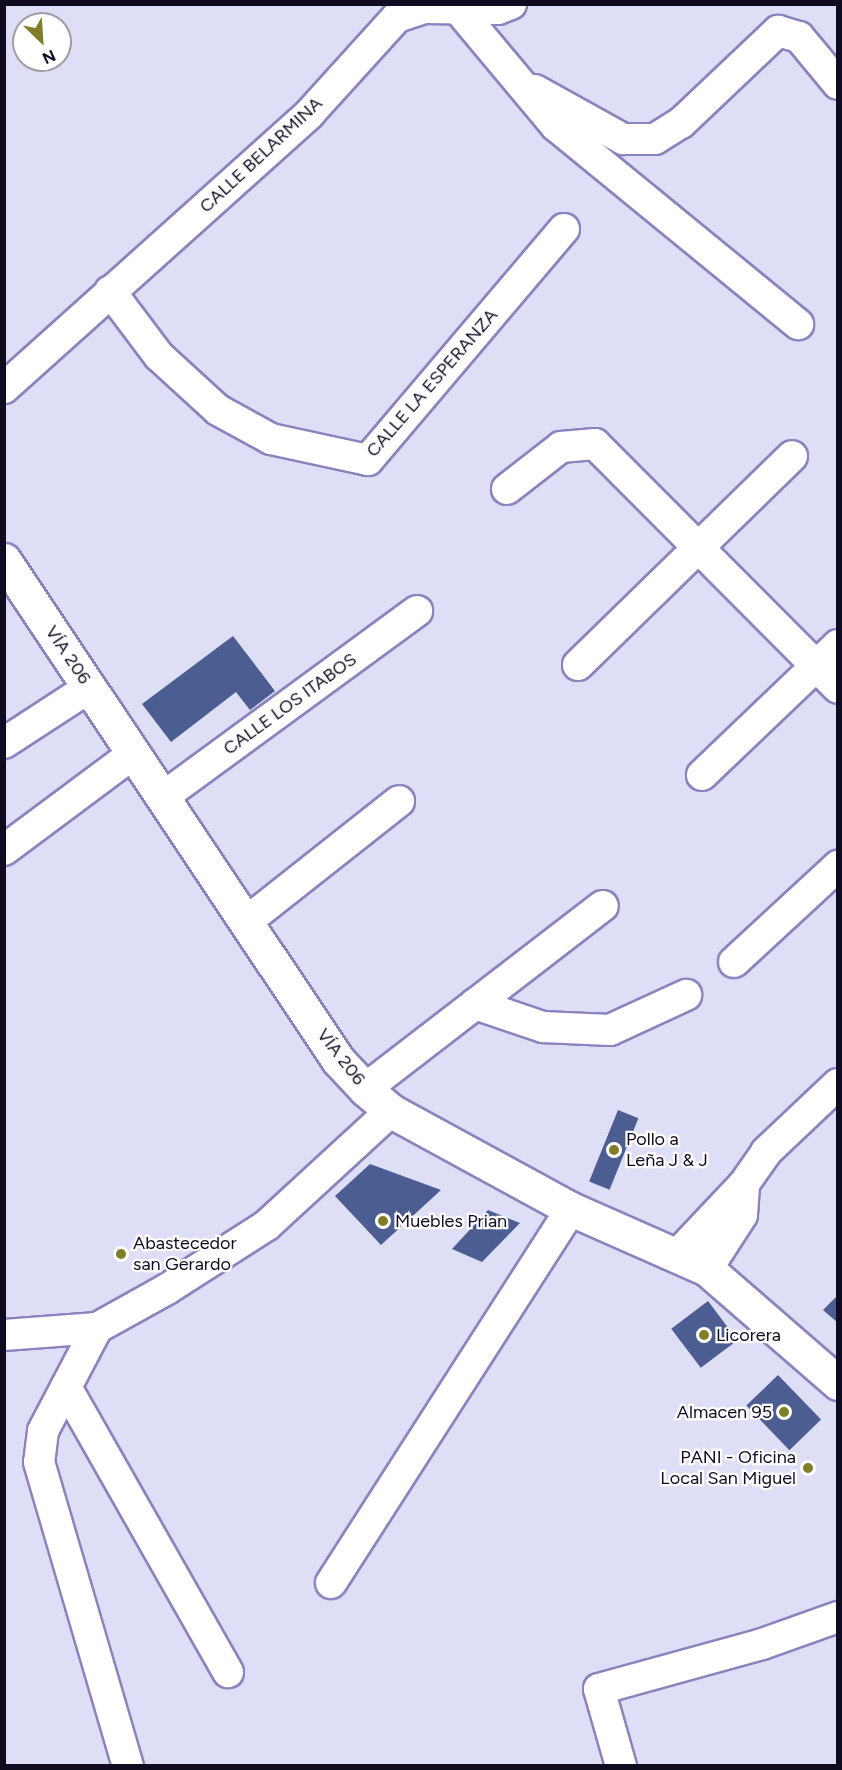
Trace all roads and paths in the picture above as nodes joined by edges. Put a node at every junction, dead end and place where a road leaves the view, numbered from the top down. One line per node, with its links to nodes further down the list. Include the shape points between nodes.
1 (511, 4): 3 (street, CALLE BELARMINA)
2 (393, 10): 3 (street, CALLE BELARMINA); 7 (street, CALLE BELARMINA, via 310,113)
3 (459, 10): 4 (street)
4 (512, 77): 5 (street, via 623,140 638,141 655,139 681,123 778,31 799,37); 8 (street, via 556,126)
5 (837, 84)
6 (564, 229): 7 (street, CALLE LA ESPERANZA, via 368,460 271,439 218,410 159,356)
7 (110, 291): 9 (street)
8 (798, 324)
9 (4, 388)
10 (792, 456): 12 (street)
11 (507, 489): 12 (street, via 561,447 595,444)
12 (698, 547): 16 (street); 17 (street)
13 (4, 560): 18 (main road, VÍA 206)
14 (417, 611): 23 (street, CALLE LOS ITABOS)
15 (837, 645): 17 (street)
16 (578, 664)
17 (815, 665): 19 (street); 22 (street)
18 (90, 687): 20 (street); 21 (main road, VÍA 206)
19 (837, 688)
20 (4, 743)
21 (134, 753): 23 (main road, VÍA 206); 25 (street)
22 (702, 775)
23 (163, 797): 28 (main road, VÍA 206)
24 (399, 801): 28 (street)
25 (4, 850)
26 (837, 866): 29 (street)
27 (603, 906): 31 (street)
28 (246, 922): 33 (main road, VÍA 206, via 338,1060)
29 (734, 962)
30 (686, 995): 31 (street, via 610,1030 543,1027)
31 (475, 1004): 33 (street)
32 (837, 1084): 35 (street, via 766,1152)
33 (365, 1089): 34 (main road, VÍA 206)
34 (391, 1111): 36 (main road, VÍA 206); 39 (street, via 267,1225)
35 (744, 1184): 37 (street); 38 (street, via 742,1215)
36 (571, 1209): 37 (main road, VÍA 206); 43 (street)
37 (677, 1255): 38 (main road, VÍA 206)
38 (707, 1269): 41 (main road, VÍA 206)
39 (97, 1328): 40 (street); 42 (street)
40 (4, 1335)
41 (837, 1383)
42 (66, 1387): 45 (street); 46 (street, via 43,1431 39,1462)
43 (330, 1583)
44 (837, 1617): 47 (street, via 762,1644 599,1689)
45 (228, 1672)
46 (128, 1766)
47 (621, 1766)

